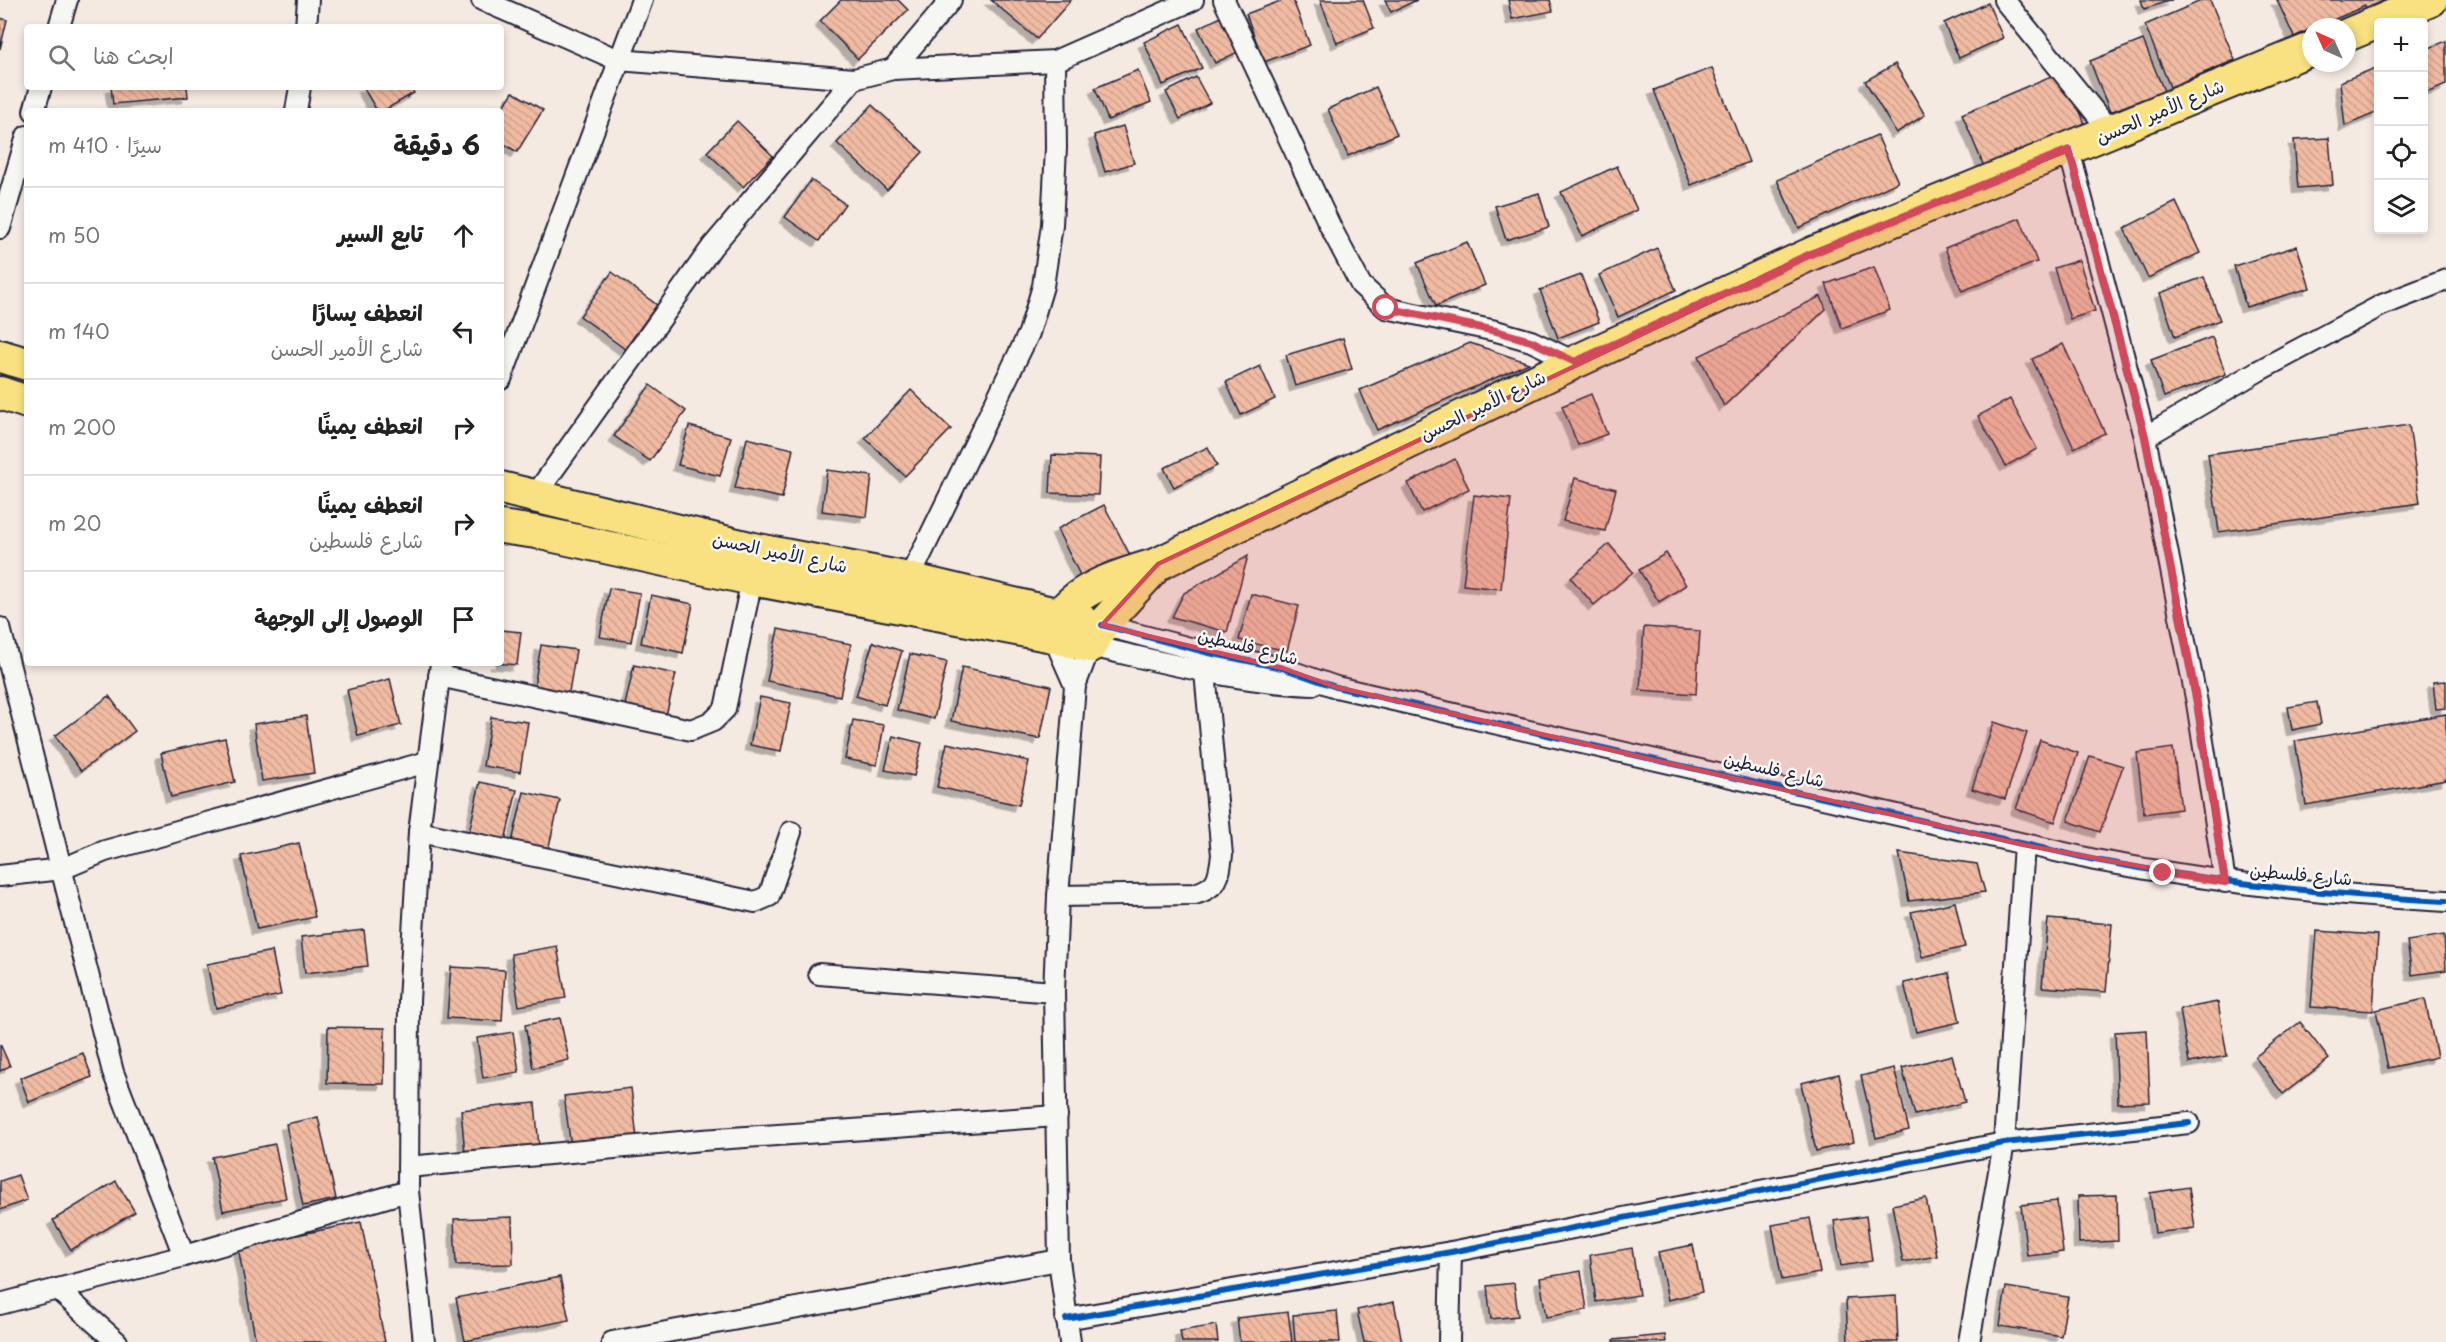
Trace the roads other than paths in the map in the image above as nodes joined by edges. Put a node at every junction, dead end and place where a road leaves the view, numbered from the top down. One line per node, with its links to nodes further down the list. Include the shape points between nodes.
1 (67, 0): 10 (street)
2 (308, 0): 11 (street)
3 (482, 0): 14 (street)
4 (642, 0): 14 (street)
5 (951, 0): 16 (street)
6 (1193, 0): 15 (street)
7 (1224, 0): 28 (street, via 1361,285 1386,308 1531,341)
8 (2004, 0): 22 (street)
9 (2431, 0): 12 (main road)
10 (60, 24)
11 (306, 24)
12 (2356, 30)
13 (2302, 53): 22 (main road, شارع الأمير الحسن)
14 (618, 60): 17 (street); 30 (street)
15 (1055, 61): 16 (street); 39 (street, via 1052,225 1043,286 1029,333)
16 (893, 69): 17 (street)
17 (854, 80): 35 (street, via 712,247)
18 (40, 90): 20 (street)
19 (300, 90): 21 (street)
20 (35, 108)
21 (296, 108)
22 (2111, 132): 24 (main road, شارع الأمير الحسن)
23 (24, 146): 25 (street)
24 (2069, 150): 28 (main road, شارع الأمير الحسن, via 1813,253); 33 (street)
25 (0, 228)
26 (2446, 280): 33 (street, via 2382,305)
27 (0, 356): 29 (main road)
28 (1575, 362): 37 (main road, شارع الأمير الحسن)
29 (24, 363)
30 (504, 371)
31 (0, 393): 32 (main road)
32 (24, 401)
33 (2145, 437): 53 (street, via 2197,703)
34 (504, 489): 35 (main road, شارع الأمير الحسن)
35 (534, 497): 39 (main road, شارع الأمير الحسن, via 758,550)
36 (504, 527): 38 (main road, شارع الأمير الحسن)
37 (1158, 564): 40 (main road, شارع الأمير الحسن, via 1091,590 1072,602); 42 (main road, شارع الأمير الحسن)
38 (752, 579): 40 (main road, شارع الأمير الحسن); 43 (street, via 725,709 713,721 691,730)
39 (909, 579): 40 (main road, شارع الأمير الحسن)
40 (1057, 625): 42 (main road, شارع الأمير الحسن); 45 (street)
41 (0, 628): 51 (street)
42 (1096, 636): 44 (street, شارع فلسطين); 45 (street); 46 (street, شارع فلسطين, via 1282,668)
43 (440, 670): 47 (street)
44 (1205, 672): 46 (street, شارع فلسطين, via 1281,684); 54 (street, via 1222,855 1220,878 1209,890 1195,894)
45 (1075, 686): 54 (street)
46 (1336, 687): 50 (street, شارع فلسطين)
47 (427, 762): 48 (street); 51 (street, via 105,851)
48 (419, 832): 49 (street, via 755,902 769,896); 61 (street, via 409,1001)
49 (790, 832)
50 (2024, 845): 53 (street, شارع فلسطين); 60 (street)
51 (62, 869): 52 (street); 64 (street, via 113,1072)
52 (0, 876)
53 (2225, 882): 55 (street, شارع فلسطين, via 2303,892)
54 (1058, 896): 57 (street)
55 (2446, 901)
56 (819, 974): 57 (street)
57 (1054, 992): 58 (street)
58 (1057, 1116): 61 (street, via 702,1140); 65 (street)
59 (2189, 1123): 60 (street)
60 (2004, 1143): 63 (street); 74 (street)
61 (408, 1167): 62 (street)
62 (408, 1191): 64 (street); 70 (street)
63 (1451, 1252): 68 (street); 73 (street)
64 (184, 1256): 66 (street)
65 (1059, 1260): 68 (street); 71 (street)
66 (57, 1289): 67 (street); 69 (street)
67 (0, 1304)
68 (1066, 1319): 72 (street)
69 (117, 1342)
70 (424, 1342)
71 (612, 1342)
72 (1070, 1342)
73 (1449, 1342)
74 (1969, 1342)

